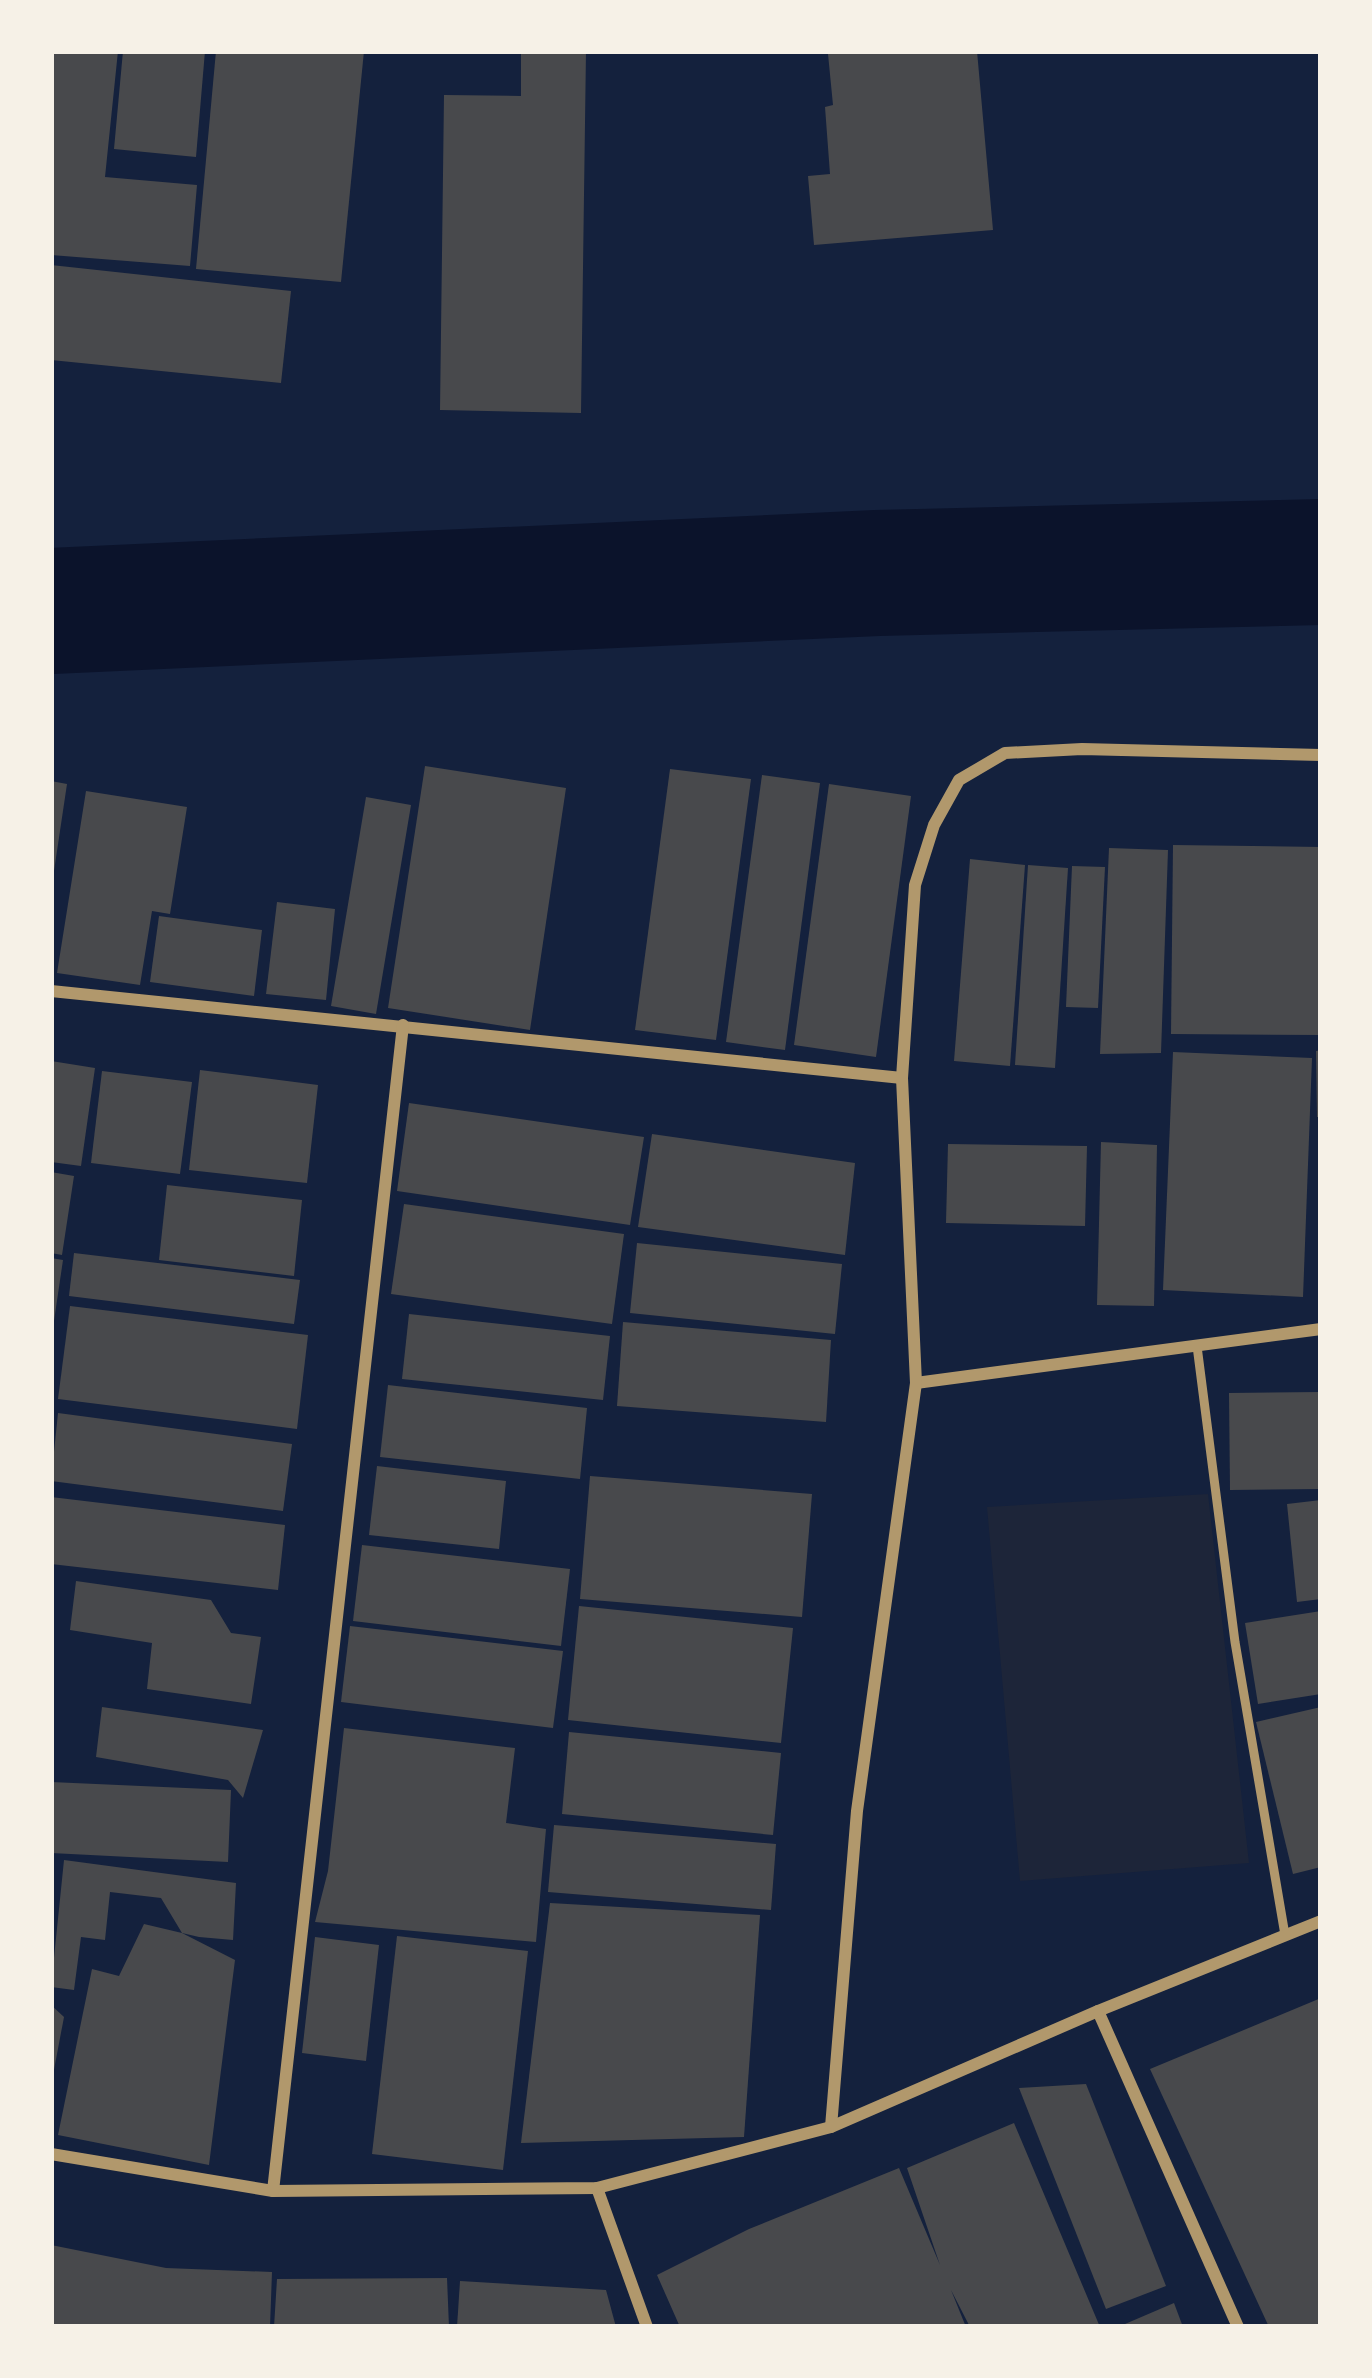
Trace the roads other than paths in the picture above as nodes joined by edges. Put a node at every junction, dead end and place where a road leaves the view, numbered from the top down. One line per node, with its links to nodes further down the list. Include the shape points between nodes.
1 (1321, 755): 4 (street, via 1005,753 959,780 915,885)
2 (51, 991): 3 (street)
3 (403, 1025): 4 (street); 14 (street)
4 (902, 1078): 7 (street)
5 (1321, 1330): 6 (street)
6 (1197, 1346): 7 (street); 9 (lane, via 1235,1642)
7 (916, 1383): 11 (street, via 857,1811)
8 (1321, 1921): 9 (street)
9 (1286, 1935): 10 (street)
10 (1098, 2011): 11 (street); 16 (street)
11 (831, 2127): 13 (street)
12 (51, 2154): 14 (street)
13 (598, 2188): 14 (street); 15 (street)
14 (273, 2191)
15 (647, 2327)
16 (1238, 2327)

